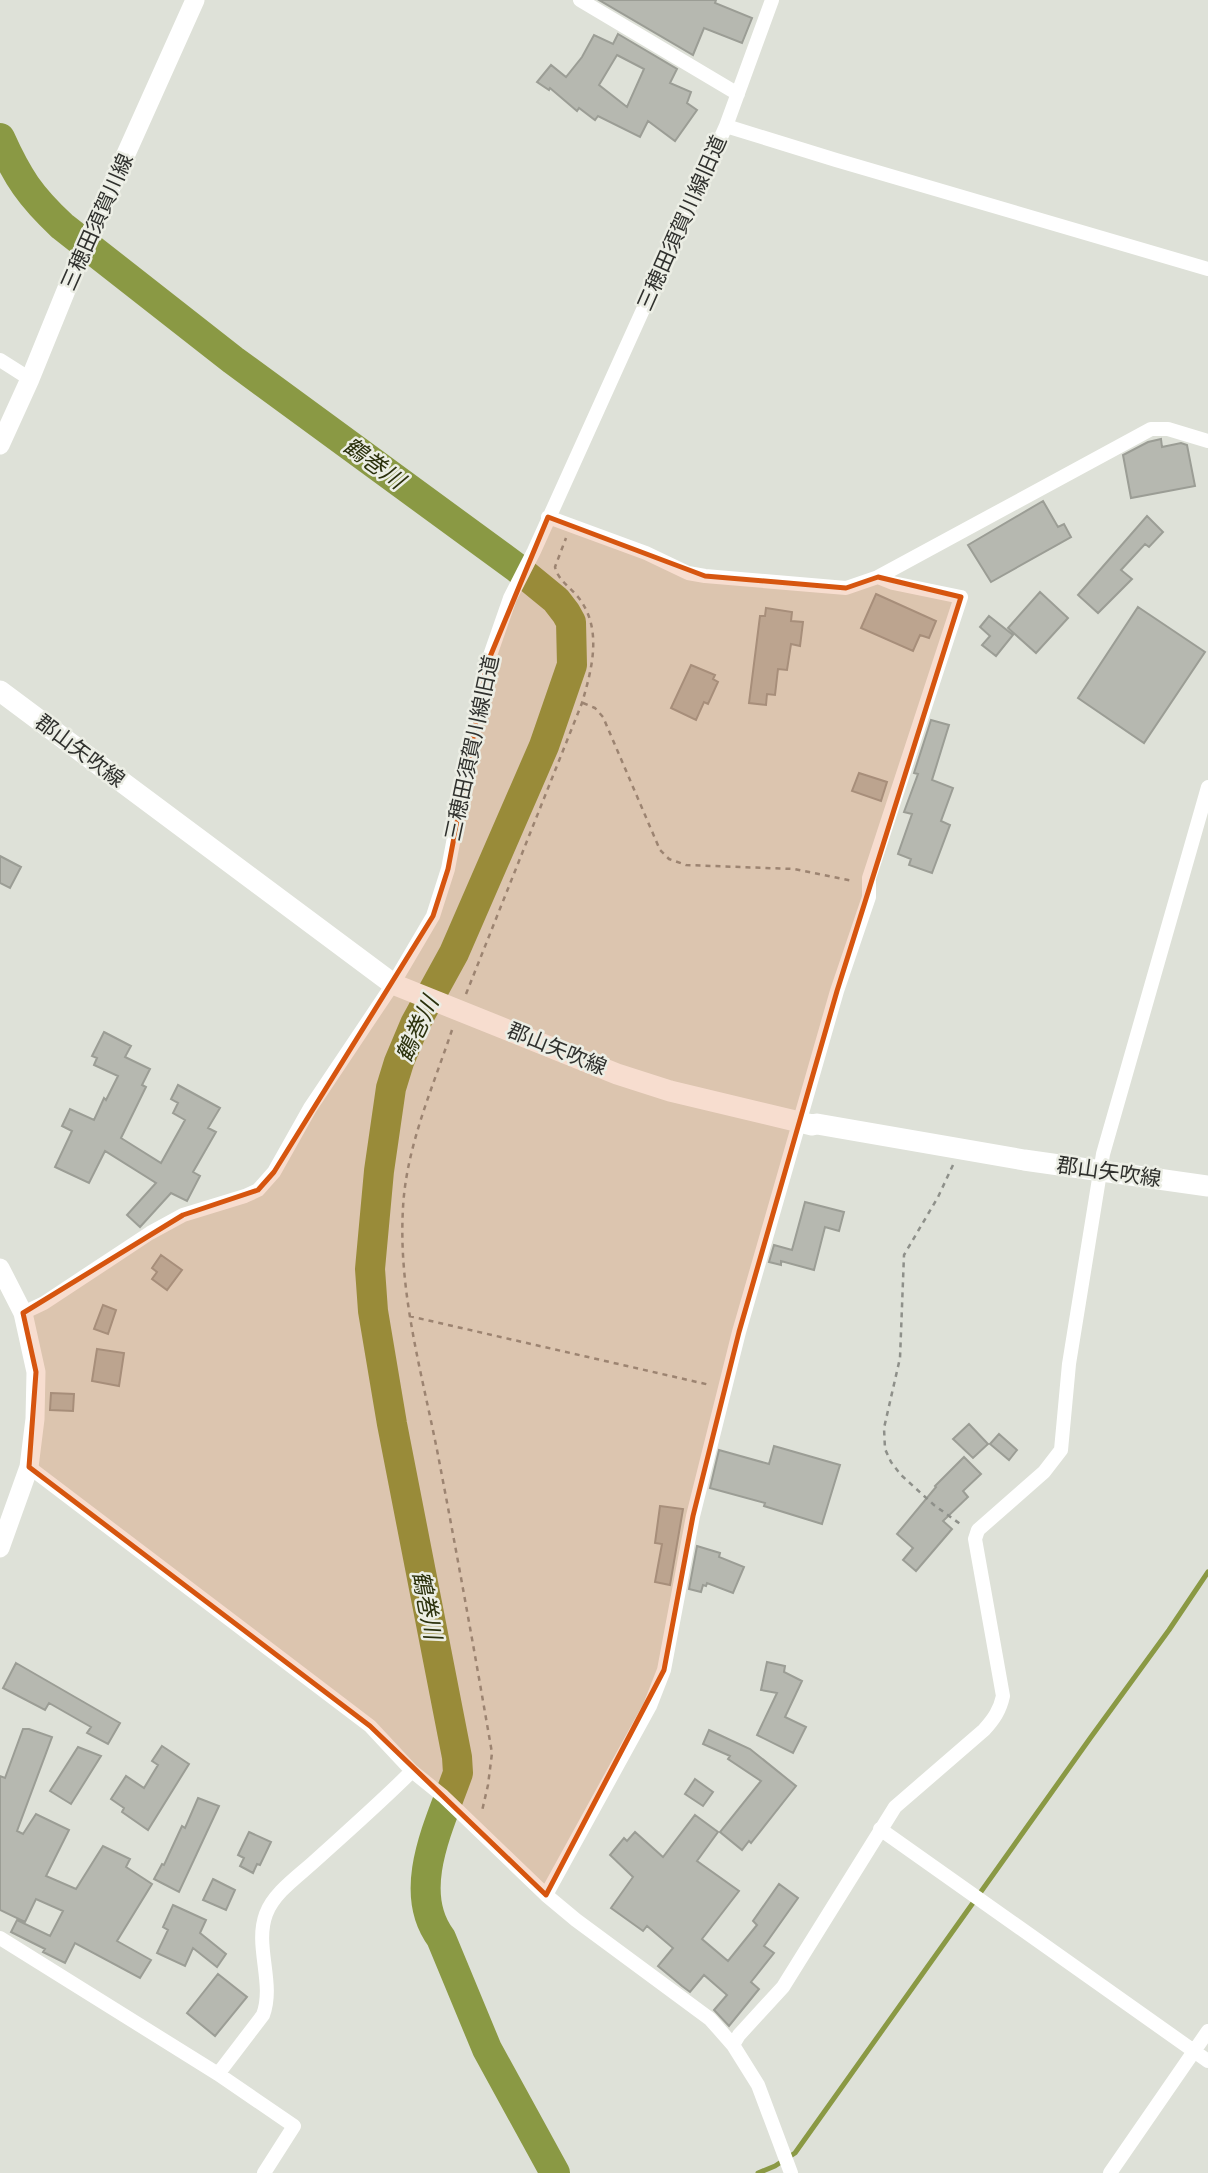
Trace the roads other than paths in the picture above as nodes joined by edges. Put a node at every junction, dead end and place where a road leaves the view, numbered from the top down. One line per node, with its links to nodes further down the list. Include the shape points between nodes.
1 (195, 0): 8 (main road, 三穂田須賀川線)
2 (580, 0): 4 (street)
3 (772, 0): 4 (street, 三穂田須賀川線旧道)
4 (738, 94): 5 (street, 三穂田須賀川線旧道)
5 (726, 126): 6 (street); 11 (street, 三穂田須賀川線旧道)
6 (1208, 269)
7 (0, 360): 8 (street)
8 (30, 379): 10 (main road, 三穂田須賀川線)
9 (1208, 441): 12 (street, via 1152,429)
10 (0, 445)
11 (548, 517): 12 (street, via 646,552 688,573 846,588); 15 (street, 三穂田須賀川線旧道, via 510,598 487,664 448,869 433,916)
12 (877, 578): 16 (street, via 961,597 869,878 869,897)
13 (0, 691): 15 (main road, 郡山矢吹線)
14 (1208, 787): 17 (street)
15 (393, 984): 16 (main road, 郡山矢吹線, via 617,1073 670,1091); 20 (street, 三穂田須賀川線旧道, via 310,1108 274,1172 258,1190 183,1215)
16 (799, 1122): 17 (main road, 郡山矢吹線); 25 (street, via 693,1516 664,1670 650,1706)
17 (1100, 1169): 18 (main road, 郡山矢吹線); 24 (street, via 1060,1450 1044,1472 990,1518 975,1539 1003,1696 1001,1706 993,1721 895,1807)
18 (1208, 1185)
19 (0, 1268): 20 (main road)
20 (23, 1313): 21 (main road, via 36,1372)
21 (29, 1467): 22 (main road); 23 (street, via 370,1726)
22 (0, 1548)
23 (412, 1771): 25 (street); 31 (street, via 269,1907 262,1931 265,2009)
24 (880, 1829): 28 (street, via 783,1987); 29 (street)
25 (546, 1895): 28 (street, via 694,2006)
26 (0, 1938): 31 (street)
27 (1208, 2031): 29 (street)
28 (733, 2045): 33 (street, via 758,2085)
29 (1195, 2051): 30 (street); 34 (street)
30 (1208, 2061)
31 (218, 2074): 32 (street, via 294,2126)
32 (264, 2173)
33 (791, 2173)
34 (1110, 2173)

